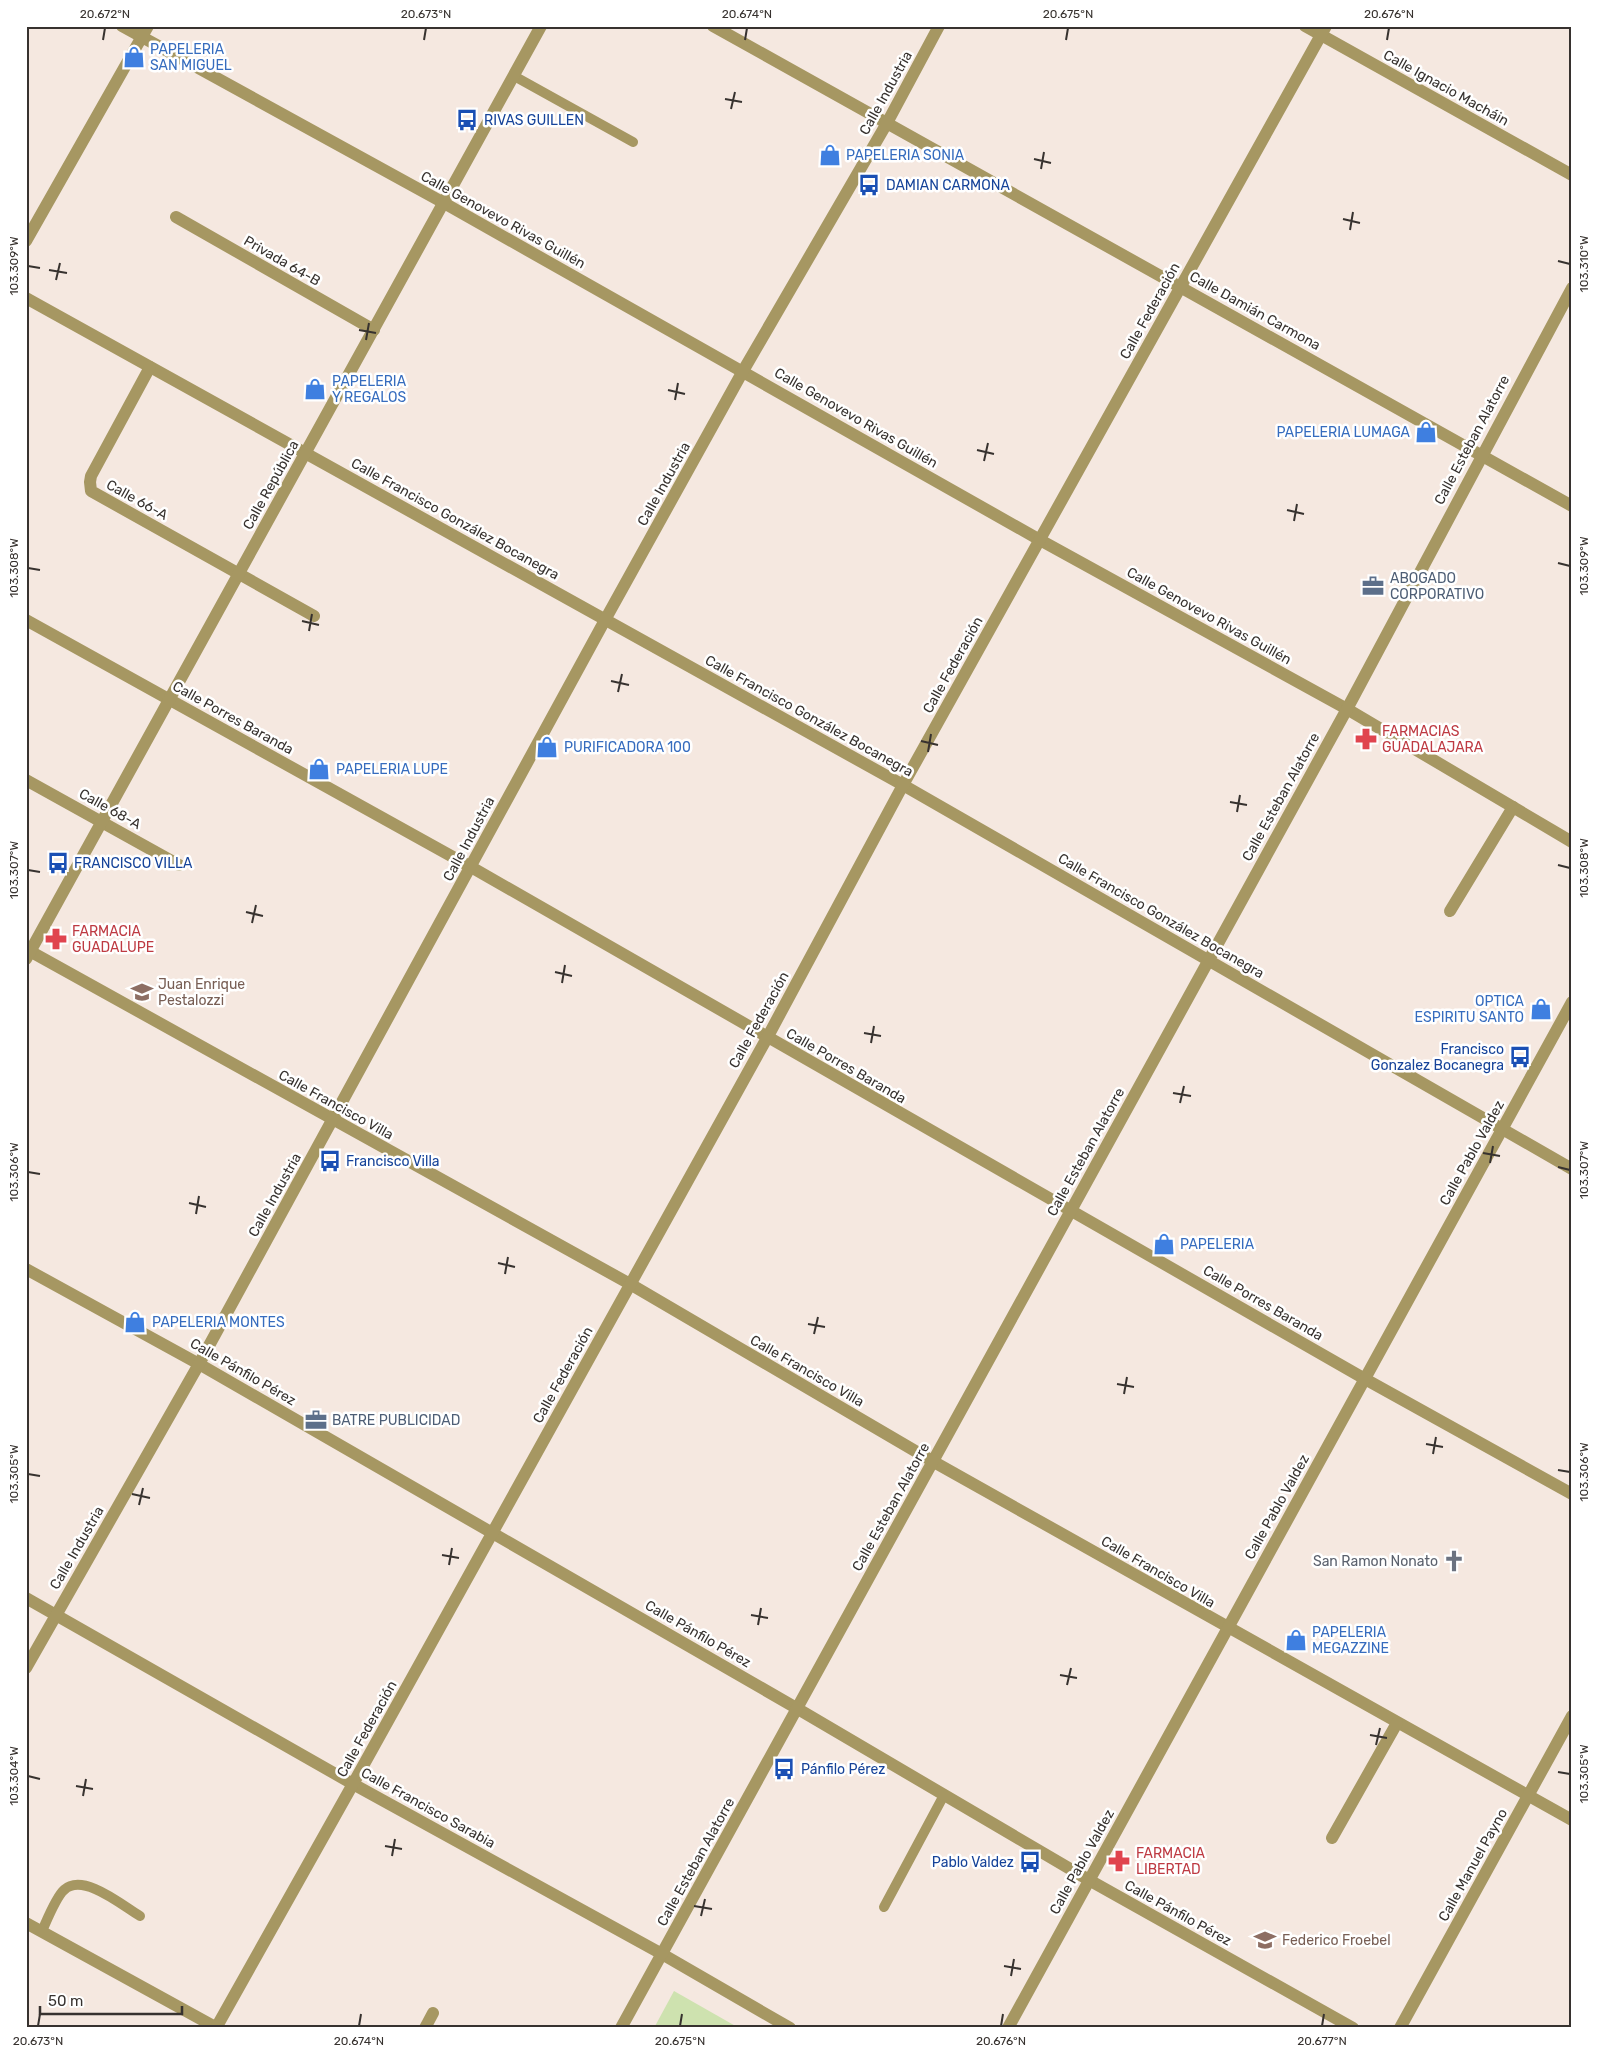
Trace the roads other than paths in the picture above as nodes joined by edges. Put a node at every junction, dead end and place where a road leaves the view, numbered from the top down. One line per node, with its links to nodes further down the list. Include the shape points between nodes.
1 (122, 26): 7 (street, Calle Genovevo Rivas Guillén)
2 (541, 26): 8 (street, Calle República)
3 (713, 26): 9 (street, Calle Damián Carmona)
4 (939, 26): 9 (street, Calle Industria)
5 (1305, 26): 6 (street, Calle Ignacio Macháin)
6 (1323, 31): 11 (street, Calle Ignacio Macháin); 15 (street, Calle Federación)
7 (145, 32): 12 (street, Calle Genovevo Rivas Guillén); 14 (street)
8 (514, 76): 10 (lane); 12 (street, Calle República)
9 (887, 124): 15 (street, Calle Damián Carmona); 20 (street, Calle Industria)
10 (633, 142)
11 (1572, 175)
12 (444, 204): 18 (street, Calle República); 20 (street, Calle Genovevo Rivas Guillén)
13 (176, 218): 18 (street, Privada 64-B)
14 (26, 241)
15 (1181, 288): 22 (street, Calle Damián Carmona); 24 (street, Calle Federación)
16 (1572, 288): 22 (street, Calle Esteban Alatorre)
17 (26, 298): 19 (street, Calle Francisco González Bocanegra)
18 (374, 330): 21 (street, Calle República)
19 (150, 367): 21 (street, Calle Francisco González Bocanegra); 25 (street, Calle 66-A, via 91,476 89,488)
20 (744, 371): 24 (street, Calle Genovevo Rivas Guillén); 28 (street, Calle Industria)
21 (306, 453): 25 (street, Calle República); 28 (street, Calle Francisco González Bocanegra)
22 (1481, 455): 23 (street, Calle Damián Carmona); 30 (street, Calle Esteban Alatorre)
23 (1572, 506)
24 (1040, 540): 30 (street, Calle Genovevo Rivas Guillén); 32 (street, Calle Federación)
25 (239, 574): 26 (street); 29 (street, Calle República)
26 (314, 616)
27 (26, 620): 29 (street, Calle Porres Baranda)
28 (605, 620): 32 (street, Calle Francisco González Bocanegra); 37 (street, Calle Industria)
29 (169, 700): 34 (street, Calle República); 37 (street, Calle Porres Baranda)
30 (1347, 709): 33 (street, Calle Genovevo Rivas Guillén); 40 (street, Calle Esteban Alatorre)
31 (26, 780): 34 (street, Calle 68-A)
32 (903, 786): 40 (street, Calle Francisco González Bocanegra); 42 (street, Calle Federación)
33 (1513, 807): 35 (street, Calle Genovevo Rivas Guillén); 38 (street)
34 (102, 822): 36 (street, Calle 68-A); 39 (street, Calle República)
35 (1572, 842)
36 (179, 865)
37 (471, 867): 42 (street, Calle Porres Baranda); 43 (street, Calle Industria)
38 (1450, 911)
39 (28, 953): 43 (street, Calle Francisco Villa)
40 (1208, 960): 44 (street, Calle Francisco González Bocanegra); 46 (street, Calle Esteban Alatorre)
41 (1572, 1002): 44 (street, Calle Pablo Valdez)
42 (767, 1038): 46 (street, Calle Porres Baranda); 48 (street, Calle Federación)
43 (333, 1121): 48 (street, Calle Francisco Villa); 49 (street, Calle Industria)
44 (1502, 1130): 45 (street, Calle Francisco González Bocanegra); 50 (street, Calle Pablo Valdez)
45 (1572, 1169)
46 (1070, 1210): 50 (street, Calle Porres Baranda); 51 (street, Calle Esteban Alatorre)
47 (26, 1270): 49 (street, Calle Pánfilo Pérez)
48 (630, 1284): 51 (street, Calle Francisco Villa); 53 (street, Calle Federación)
49 (199, 1364): 53 (street, Calle Pánfilo Pérez); 55 (street, Calle Industria)
50 (1365, 1379): 52 (street, Calle Porres Baranda); 56 (street, Calle Pablo Valdez)
51 (934, 1462): 56 (street, Calle Francisco Villa); 58 (street, Calle Esteban Alatorre)
52 (1572, 1494)
53 (492, 1533): 58 (street, Calle Pánfilo Pérez); 61 (street, Calle Federación)
54 (26, 1598): 55 (street, Calle Francisco Sarabia)
55 (56, 1615): 57 (street, Calle Industria); 61 (street, Calle Francisco Sarabia)
56 (1228, 1628): 60 (street, Calle Francisco Villa); 66 (street, Calle Pablo Valdez)
57 (26, 1668)
58 (798, 1709): 62 (street, Calle Pánfilo Pérez); 71 (street, Calle Esteban Alatorre)
59 (1572, 1716): 63 (street, Calle Manuel Payno)
60 (1398, 1723): 63 (street, Calle Francisco Villa); 65 (street)
61 (353, 1784): 71 (street, Calle Francisco Sarabia); 73 (street, Calle Federación)
62 (944, 1795): 66 (street, Calle Pánfilo Pérez); 67 (lane)
63 (1528, 1796): 64 (street, Calle Francisco Villa); 79 (street, Calle Manuel Payno)
64 (1572, 1820)
65 (1332, 1838)
66 (1089, 1880): 77 (street, Calle Pablo Valdez); 78 (street, Calle Pánfilo Pérez)
67 (884, 1907)
68 (140, 1916): 70 (lane, via 91,1886 71,1885 63,1891)
69 (26, 1922): 70 (street)
70 (42, 1931): 73 (street)
71 (662, 1954): 75 (street, Calle Esteban Alatorre); 76 (street, Calle Francisco Sarabia)
72 (433, 2014): 74 (street)
73 (216, 2028)
74 (425, 2028)
75 (621, 2028)
76 (790, 2028)
77 (1008, 2028)
78 (1353, 2028)
79 (1400, 2028)

